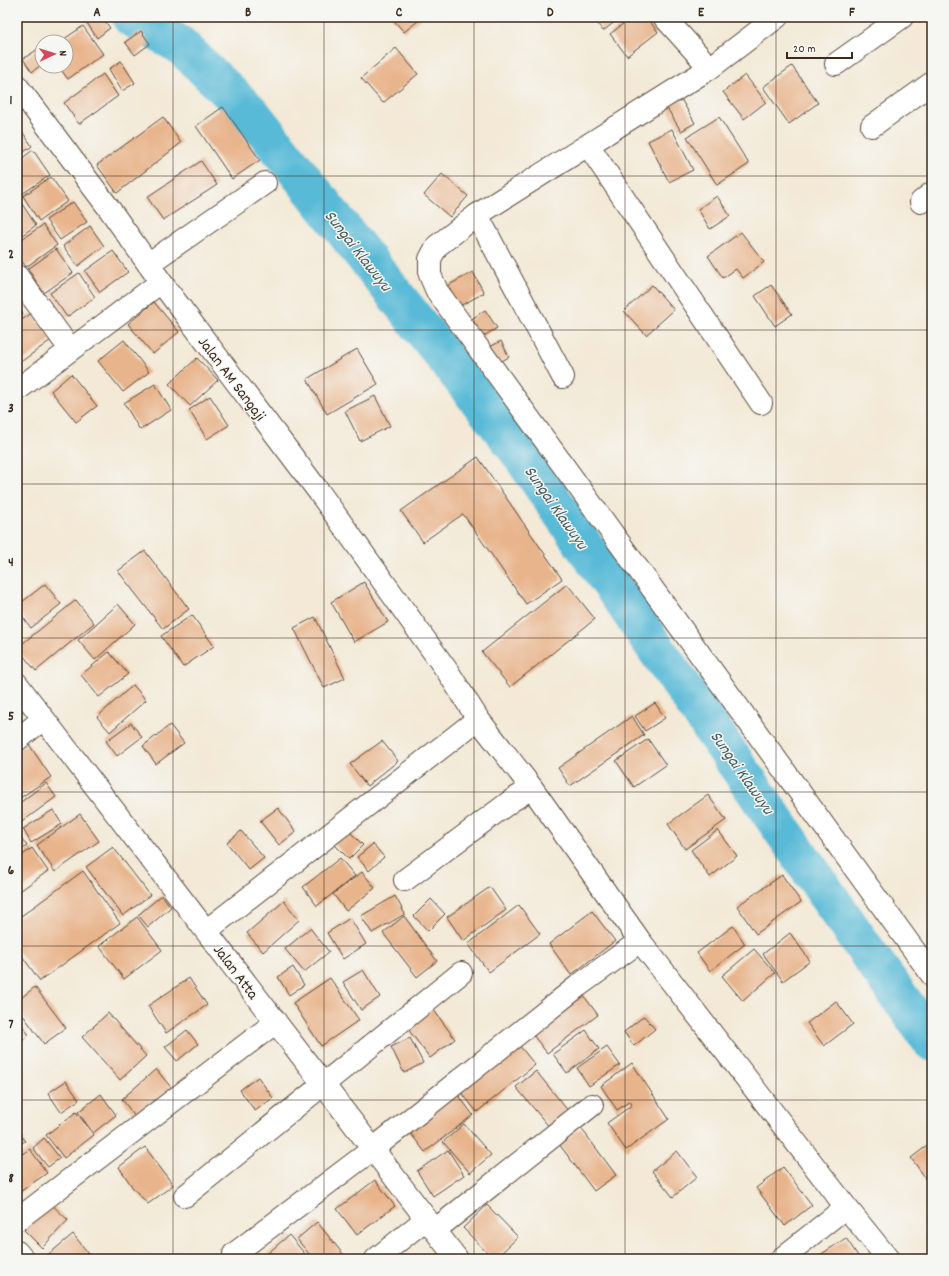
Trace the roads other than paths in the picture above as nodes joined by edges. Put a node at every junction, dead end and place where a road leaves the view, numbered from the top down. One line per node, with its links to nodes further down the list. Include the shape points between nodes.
1 (664, 17): 5 (street)
2 (777, 17): 5 (street)
3 (902, 17): 4 (street)
4 (836, 64)
5 (710, 68): 9 (street)
6 (932, 83): 8 (street)
7 (17, 86): 12 (street, Jalan AM Sangaji)
8 (872, 126)
9 (588, 145): 11 (street); 18 (street)
10 (265, 183): 12 (street)
11 (477, 215): 16 (street); 28 (street, via 437,246 430,259 430,275 437,291)
12 (148, 264): 14 (street, Jalan AM Sangaji)
13 (17, 276): 15 (street)
14 (160, 282): 15 (street); 21 (street, Jalan AM Sangaji, via 319,492)
15 (70, 350): 17 (street)
16 (563, 377)
17 (17, 390)
18 (761, 402)
19 (17, 684): 20 (street, Jalan Atta)
20 (43, 718): 22 (street); 25 (street, Jalan Atta)
21 (478, 718): 23 (street, Jalan AM Sangaji); 25 (street)
22 (17, 740)
23 (532, 788): 24 (street); 26 (street, Jalan AM Sangaji)
24 (404, 880)
25 (206, 931): 29 (street, Jalan Atta)
26 (640, 941): 32 (street, via 566,995); 34 (street, Jalan AM Sangaji)
27 (461, 973): 30 (street)
28 (932, 975)
29 (276, 1022): 30 (street, Jalan Atta); 35 (street)
30 (323, 1084): 32 (street, Jalan Atta); 33 (street)
31 (592, 1105): 36 (street)
32 (373, 1149): 36 (street, Jalan Atta); 38 (street)
33 (185, 1196)
34 (846, 1207): 42 (street); 43 (street, Jalan AM Sangaji)
35 (17, 1220)
36 (431, 1225): 40 (street); 41 (street, Jalan Atta)
37 (17, 1252): 39 (street)
38 (234, 1254)
39 (23, 1259)
40 (376, 1259)
41 (457, 1259)
42 (781, 1259)
43 (888, 1259)

